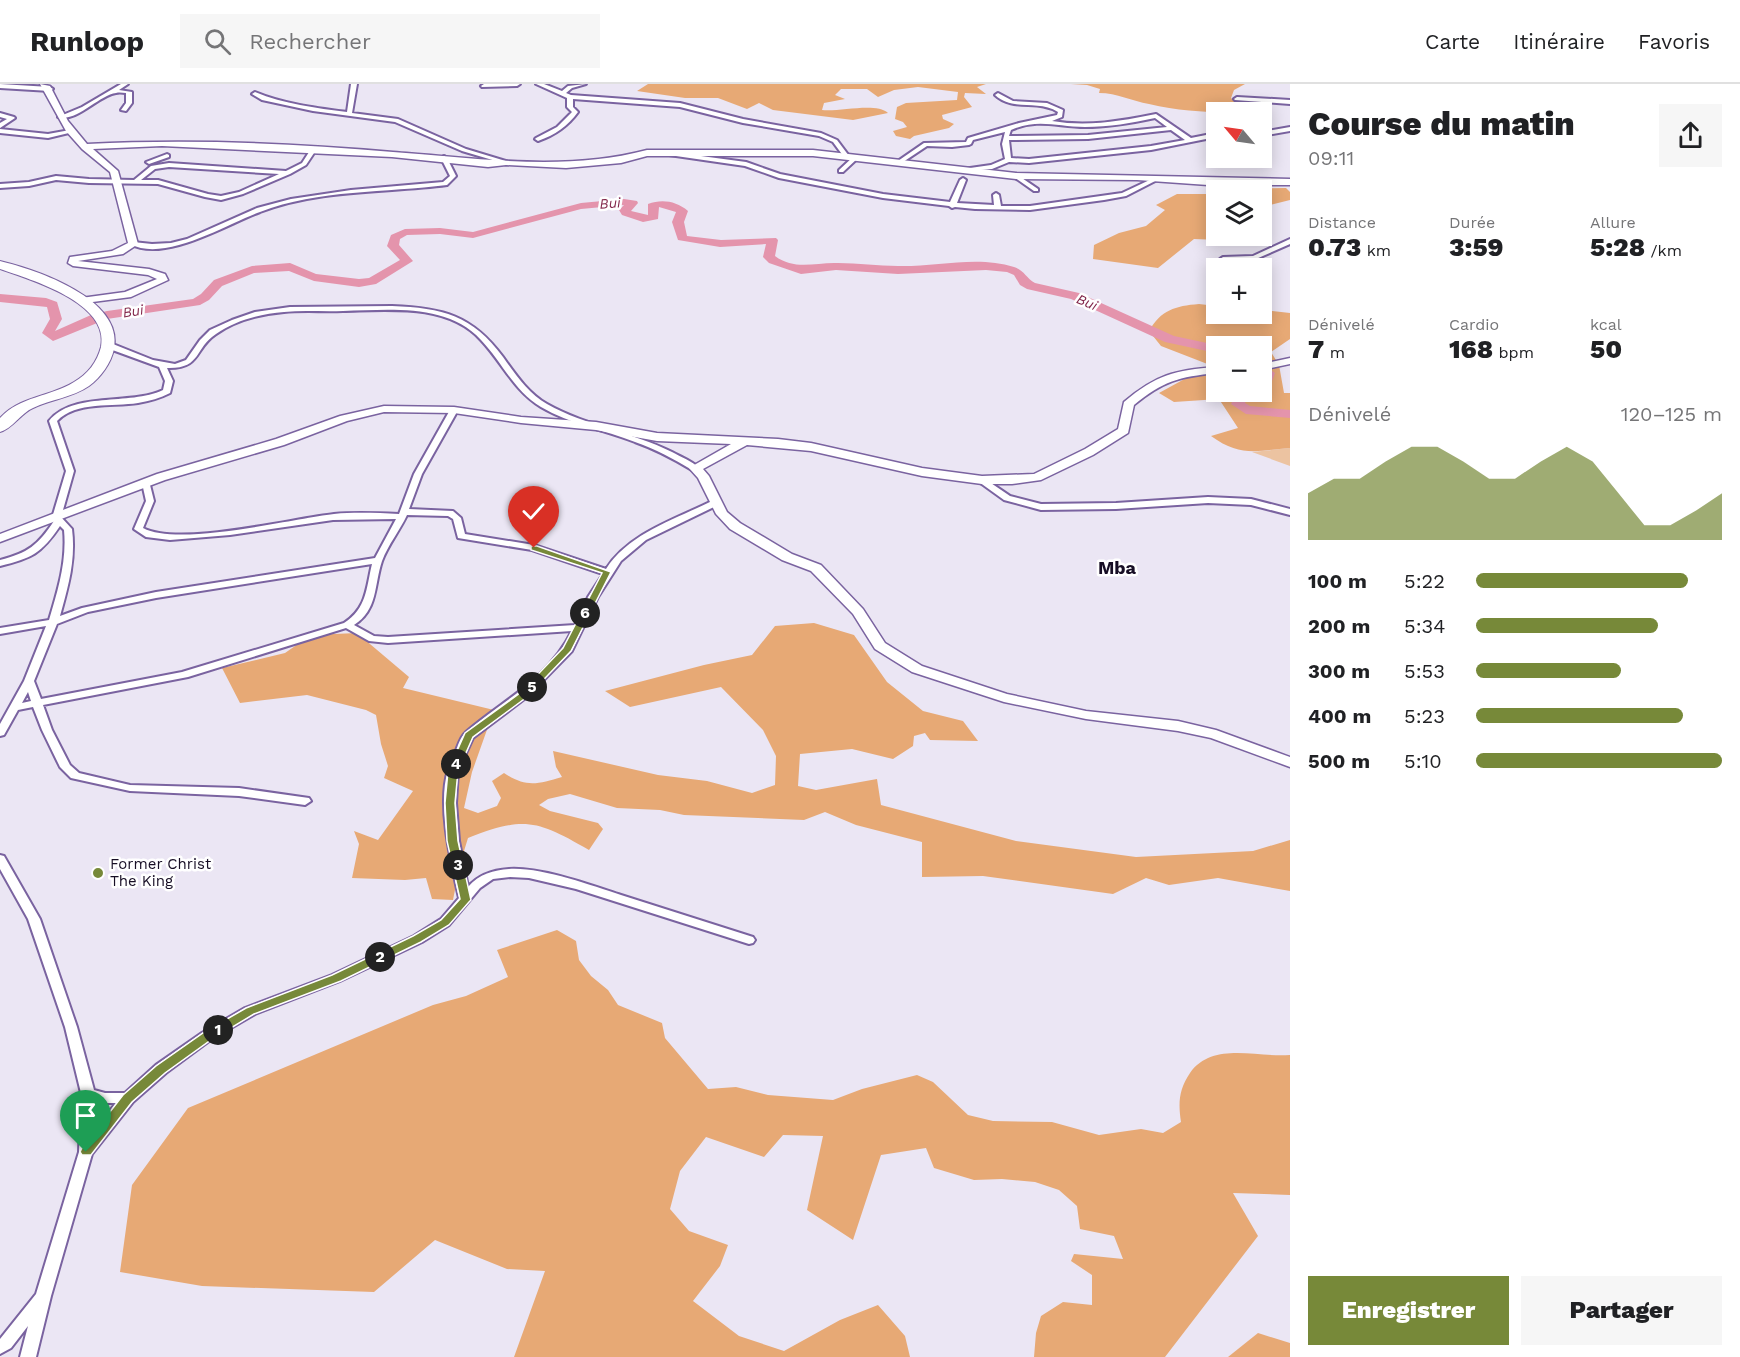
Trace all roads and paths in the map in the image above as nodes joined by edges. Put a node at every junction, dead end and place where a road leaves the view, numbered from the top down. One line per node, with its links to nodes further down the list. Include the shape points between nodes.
1 (125, 84): 9 (street)
2 (354, 84): 17 (street)
3 (517, 84): 6 (street)
4 (539, 84): 11 (street)
5 (583, 84): 11 (street)
6 (484, 86)
7 (1, 87): 8 (street)
8 (47, 87): 19 (street)
9 (114, 91): 16 (street, via 129,92); 19 (street)
10 (255, 94): 17 (street, via 313,109)
11 (562, 94): 13 (street)
12 (998, 95): 20 (street, via 1001,99 1054,106 1061,111 1058,117)
13 (570, 97): 30 (street, via 575,112 570,119); 36 (street, via 680,105 743,122 821,135 835,141)
14 (1237, 99): 15 (street)
15 (1290, 102)
16 (124, 110)
17 (350, 112): 40 (street, via 396,120 460,148)
18 (0, 115): 21 (street, via 12,118)
19 (61, 117): 26 (street)
20 (1044, 121): 22 (street, via 1091,126 1156,116); 23 (street, via 1023,120)
21 (0, 126)
22 (1170, 128): 29 (street, via 1101,140); 31 (street)
23 (1008, 129): 29 (street); 41 (street, via 970,139 969,143 926,144)
24 (1290, 129): 27 (street)
25 (0, 131): 26 (street, via 48,136)
26 (70, 132): 32 (street)
27 (1272, 133)
28 (1206, 137): 31 (street)
29 (1006, 138): 38 (street)
30 (538, 139)
31 (1189, 140): 38 (street, via 1052,159)
32 (85, 147): 33 (street, via 153,142); 47 (street, via 114,171)
33 (313, 150): 37 (street); 43 (street, via 304,164)
34 (670, 154): 36 (street, via 792,153); 40 (street, via 647,153 621,160 566,165); 53 (street, via 746,164 810,183)
35 (167, 156): 39 (street)
36 (850, 157): 41 (street); 42 (street)
37 (444, 158): 40 (street, via 489,164); 56 (street, via 453,176 446,184 292,200 256,210 200,238)
38 (1008, 160): 44 (street)
39 (149, 162): 43 (street); 48 (street)
40 (506, 162)
41 (898, 163): 44 (street)
42 (841, 171)
43 (288, 173): 48 (street, via 221,198 168,184)
44 (964, 175): 45 (street); 53 (street)
45 (1016, 176): 46 (street); 51 (street)
46 (1158, 178): 49 (street); 54 (street, via 1124,195 1030,208)
47 (118, 181): 48 (street); 50 (street, via 56,178); 56 (street)
48 (136, 181)
49 (1290, 182)
50 (0, 186)
51 (1036, 190)
52 (996, 195): 54 (street)
53 (952, 206): 54 (street)
54 (998, 208)
55 (1290, 241): 57 (street)
56 (135, 246): 59 (street, via 105,256 80,257 73,259 73,263 149,272 163,280 127,295)
57 (1254, 258)
58 (0, 265): 59 (highway)
59 (85, 300): 60 (highway, via 103,318)
60 (110, 346): 62 (street); 67 (highway, via 99,368 78,386 25,405)
61 (1290, 361): 63 (street)
62 (162, 365): 66 (street, via 186,364 213,332 273,310 415,309 455,319 474,329 507,370 542,404); 75 (street, via 169,381 167,391 159,397 127,404 77,407 56,415 54,425 70,471)
63 (1272, 365)
64 (1206, 371): 70 (street, via 1160,379 1128,404 1124,431 1058,468 1037,477)
65 (454, 410): 66 (street); 71 (street, via 384,409 344,418); 74 (street, via 418,474)
66 (596, 426): 68 (street, via 657,437); 69 (street, via 665,452)
67 (0, 427)
68 (745, 441): 69 (street); 70 (street, via 811,447 922,472)
69 (694, 468): 72 (street, via 703,476)
70 (982, 480): 73 (street, via 1007,498 1041,507 1208,500 1251,502)
71 (146, 483): 74 (street, via 150,501 138,529 147,537 195,537 332,517); 75 (street)
72 (715, 503): 79 (street, via 643,538); 88 (street, via 735,526 787,557 816,568 858,612 880,646 917,669 1004,698 1207,733)
73 (1290, 512)
74 (403, 515): 77 (street); 79 (street, via 450,513 457,518 461,536 534,548)
75 (57, 520): 76 (street); 78 (street, via 39,549); 80 (street, via 68,529 69,548 68,570)
76 (0, 538)
77 (378, 561): 80 (street, via 156,595 85,610); 81 (street, via 366,608)
78 (0, 563)
79 (607, 572): 82 (street)
80 (53, 622): 83 (street); 84 (street)
81 (347, 625): 82 (street, via 372,639 388,640); 85 (street, via 184,675)
82 (578, 628): 91 (street, via 567,649 540,680 468,736 453,771 453,841)
83 (0, 631)
84 (29, 681): 85 (street); 86 (street)
85 (36, 702): 86 (street); 89 (street, via 65,767 75,776 130,788 239,792)
86 (13, 708): 87 (street)
87 (0, 733)
88 (1290, 762)
89 (305, 801)
90 (0, 859): 93 (street, via 34,919 71,1027)
91 (465, 900): 92 (street, via 476,885 490,876 529,874 578,885); 94 (street, via 445,922 417,939 336,978 250,1011 207,1036)
92 (749, 940)
93 (88, 1093): 94 (street); 95 (street)
94 (128, 1098): 95 (street)
95 (86, 1152): 96 (street)
96 (43, 1296): 97 (street); 98 (street)
97 (0, 1347)
98 (28, 1357)

